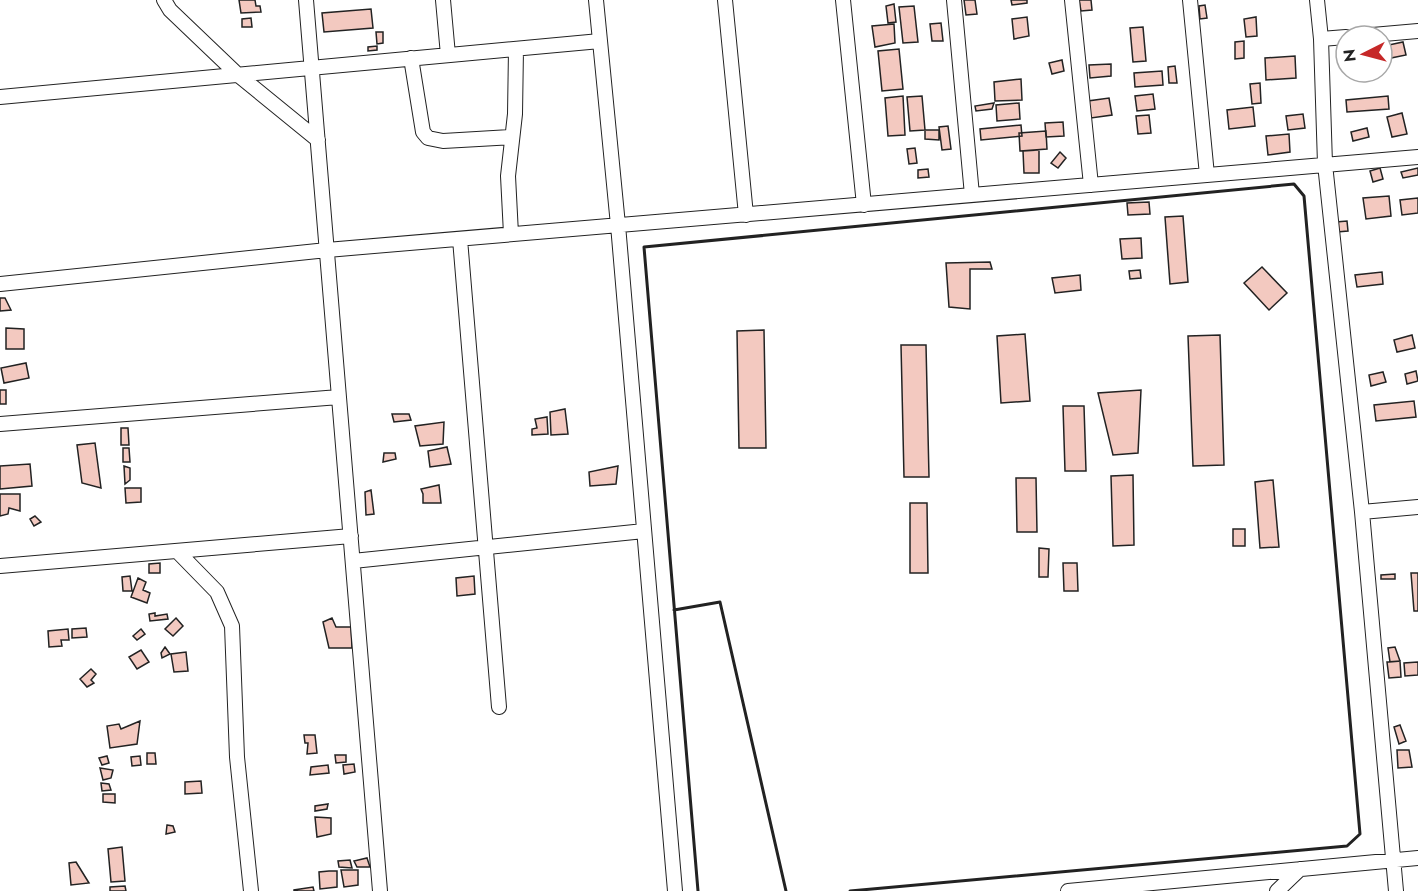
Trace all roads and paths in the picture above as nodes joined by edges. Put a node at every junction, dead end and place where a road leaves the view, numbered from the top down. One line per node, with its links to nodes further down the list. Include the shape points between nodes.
1 (164, 0): 20 (street)
2 (306, 0): 19 (street)
3 (443, 0): 17 (street)
4 (596, 0): 15 (street)
5 (725, 0): 30 (street)
6 (843, 0): 29 (street)
7 (954, 0): 28 (street)
8 (1072, 0): 27 (street)
9 (1190, 0): 26 (street)
10 (1317, 0): 14 (street)
11 (1418, 31): 12 (street)
12 (1394, 33)
13 (1334, 38): 14 (street)
14 (1321, 39): 25 (street)
15 (600, 41): 16 (street); 31 (street)
16 (516, 49): 17 (street); 22 (street)
17 (448, 55): 18 (street)
18 (411, 58): 19 (street); 22 (street, via 423,132 429,138 443,141)
19 (312, 67): 20 (street); 23 (street)
20 (237, 74): 21 (street); 23 (street)
21 (0, 97)
22 (512, 137): 32 (street, via 508,176)
23 (318, 141): 34 (street)
24 (1418, 157): 25 (street)
25 (1324, 164): 26 (street); 39 (street)
26 (1207, 175): 27 (street)
27 (1091, 185): 28 (street)
28 (972, 195): 29 (street)
29 (864, 205): 30 (street)
30 (746, 216): 31 (street)
31 (618, 225): 32 (street); 40 (street)
32 (511, 234): 33 (street)
33 (460, 238): 34 (street); 42 (street)
34 (327, 250): 35 (street); 36 (street)
35 (0, 284)
36 (339, 397): 37 (street); 41 (street)
37 (0, 424)
38 (1418, 507): 39 (street)
39 (1362, 512): 48 (street)
40 (644, 531): 42 (street); 52 (street)
41 (351, 536): 43 (street); 44 (street)
42 (486, 547): 44 (street); 46 (street)
43 (177, 551): 45 (street); 50 (street, via 217,592 232,626 237,757)
44 (353, 561): 51 (street)
45 (0, 566)
46 (499, 707)
47 (1418, 858): 48 (street)
48 (1393, 860): 49 (street); 55 (street)
49 (1300, 869): 53 (street); 54 (street)
50 (250, 891)
51 (380, 891)
52 (675, 891)
53 (1068, 891)
54 (1277, 891)
55 (1396, 891)

